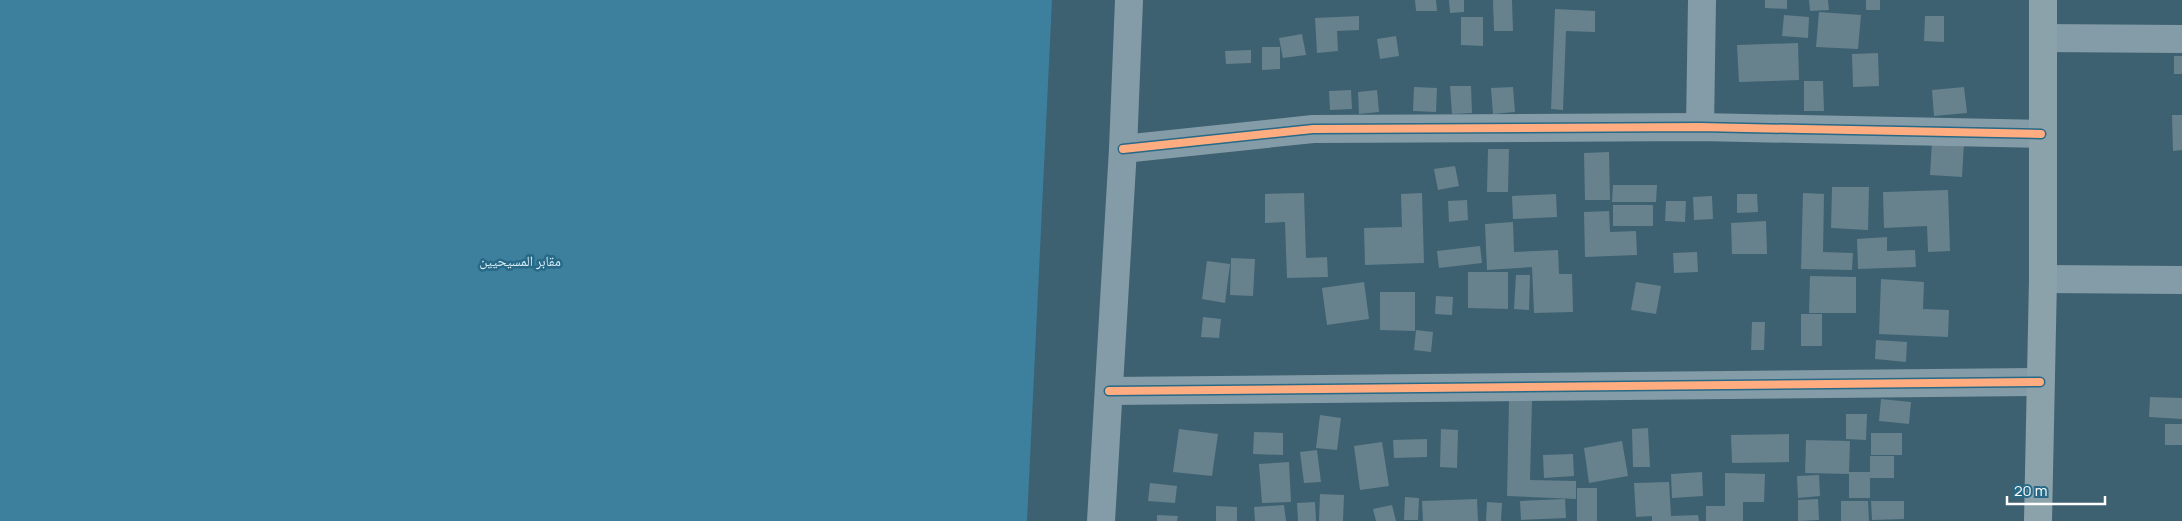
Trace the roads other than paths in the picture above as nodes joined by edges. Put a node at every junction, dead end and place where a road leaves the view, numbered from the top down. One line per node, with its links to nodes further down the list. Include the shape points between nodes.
1 (1129, 0): 8 (street)
2 (1702, 0): 6 (street)
3 (2043, 0): 4 (street)
4 (2042, 38): 5 (street); 7 (street)
5 (2182, 39)
6 (1700, 127): 7 (street); 8 (street, via 1313,129)
7 (2042, 134): 9 (street)
8 (1123, 149): 12 (street)
9 (2042, 279): 10 (street); 11 (street)
10 (2182, 280)
11 (2040, 382): 12 (street); 14 (street)
12 (1109, 391): 13 (street)
13 (1101, 521)
14 (2038, 521)

